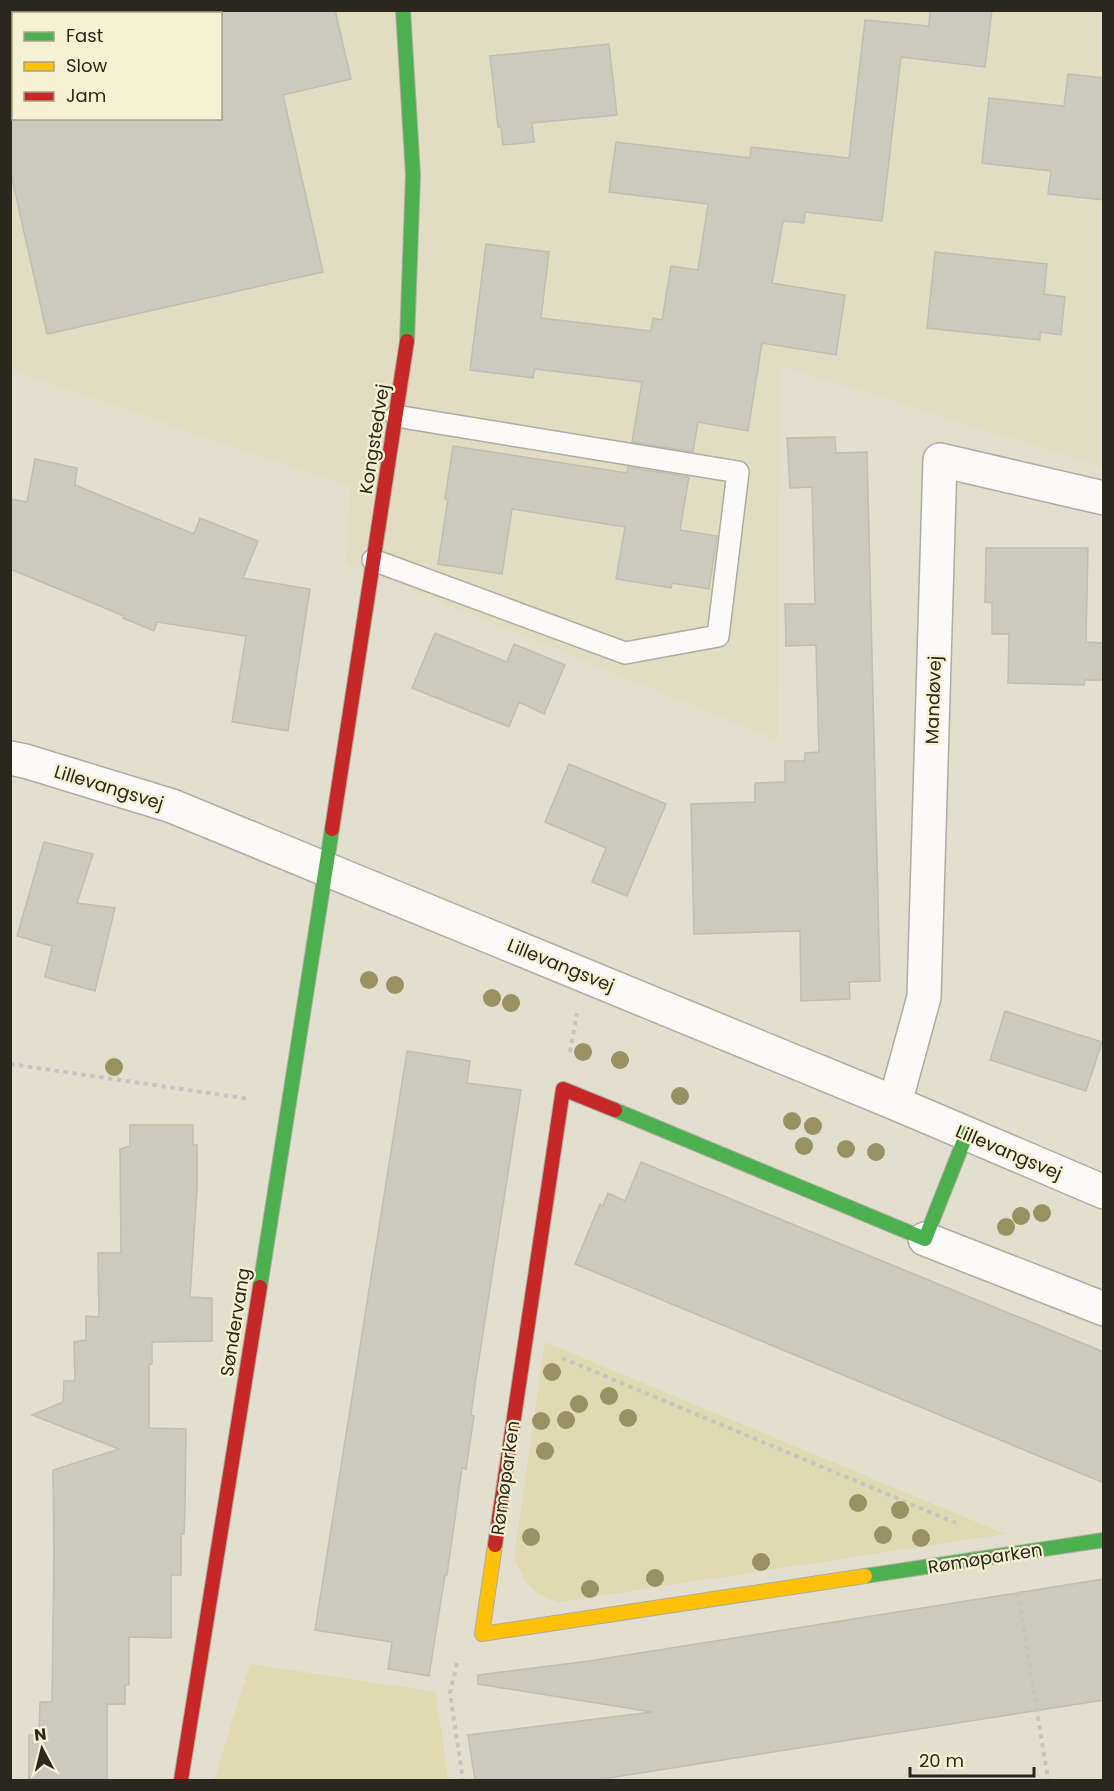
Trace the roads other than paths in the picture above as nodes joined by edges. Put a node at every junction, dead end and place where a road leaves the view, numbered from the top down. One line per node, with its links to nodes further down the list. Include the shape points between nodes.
1 (403, 10): 2 (street, Kongstedvej, via 413,175 407,342)
2 (396, 416): 4 (street, Kongstedvej); 4 (lane, via 738,472 718,636 624,653)
3 (1104, 498): 7 (street, Mandøvej, via 940,460 924,997)
4 (373, 560): 6 (street, Kongstedvej)
5 (10, 758): 6 (street, Lillevangsvej, via 171,806)
6 (326, 869): 7 (street, Lillevangsvej); 13 (street, Søndervang)
7 (895, 1103): 8 (street, Lillevangsvej)
8 (967, 1133): 9 (street, Lillevangsvej); 10 (street)
9 (1104, 1192)
10 (925, 1239): 11 (street); 12 (street, Rømøparken, via 563,1089 482,1634)
11 (1104, 1309)
12 (1104, 1540)
13 (181, 1780)

